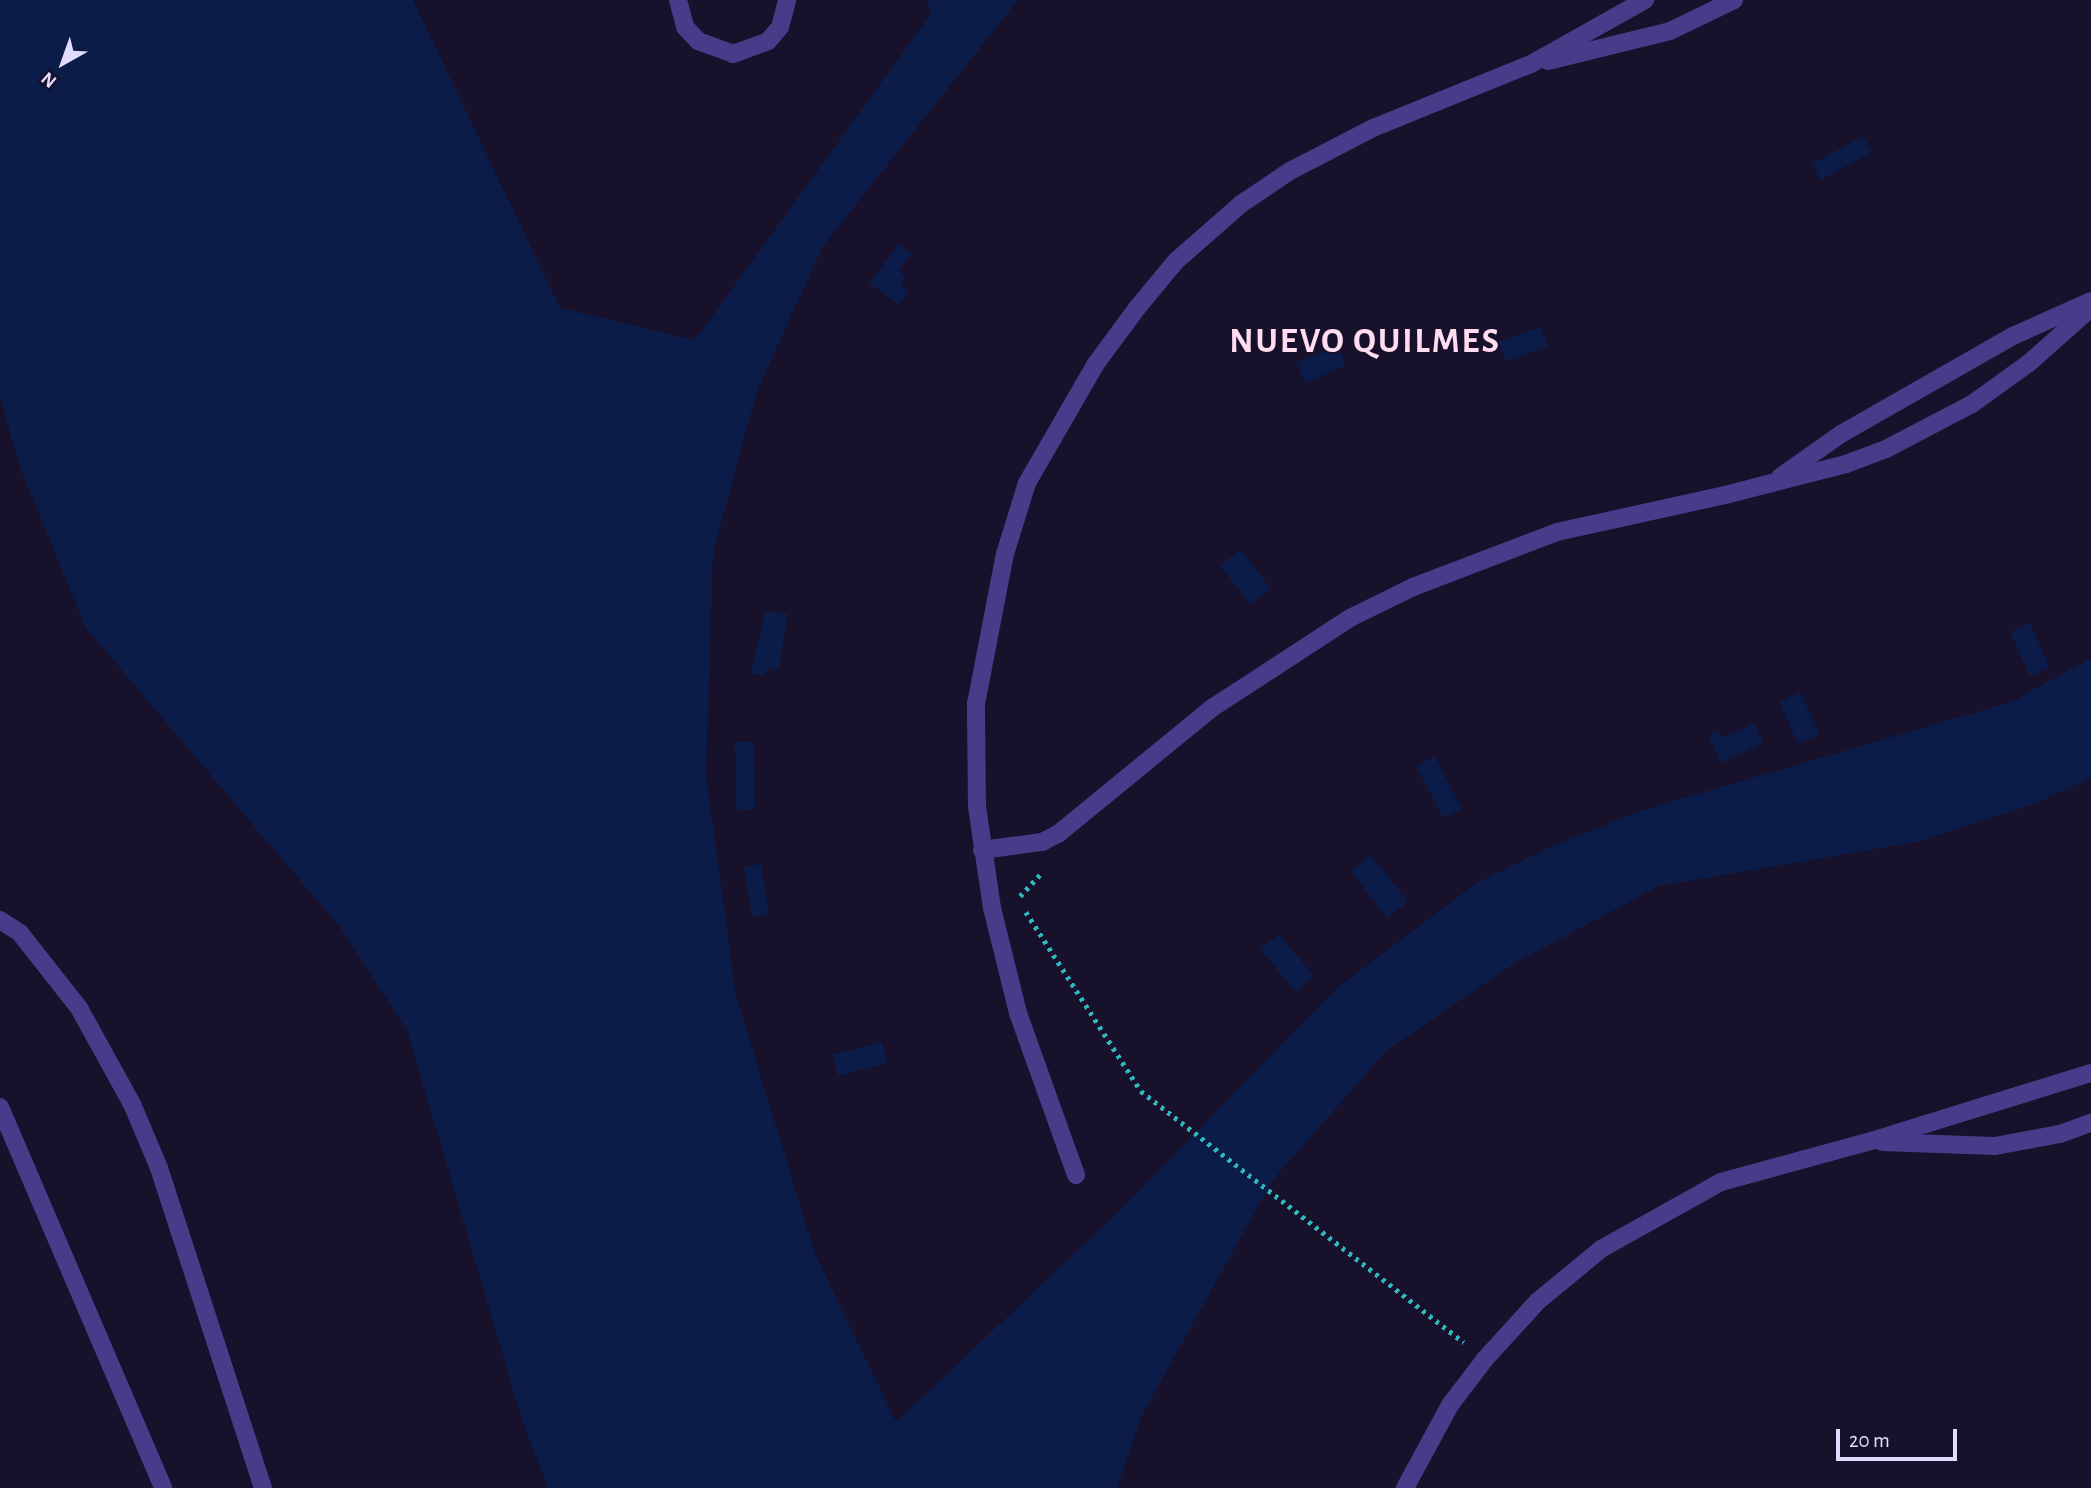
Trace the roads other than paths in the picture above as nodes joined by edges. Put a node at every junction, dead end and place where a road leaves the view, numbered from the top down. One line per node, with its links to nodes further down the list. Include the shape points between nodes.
1 (678, 0): 4 (street, via 685,27 698,41 733,54 768,41 780,27)
2 (1645, 0): 5 (street)
3 (1734, 0): 5 (street, via 1644,40)
4 (789, 3)
5 (1531, 64): 9 (street, via 1373,128 1290,171 1241,204 1176,261 1095,366 1027,483 1005,554 976,704)
6 (2091, 301): 8 (street, via 2013,336 1841,434)
7 (2091, 308): 8 (street, via 2029,363 1972,404 1856,460)
8 (1774, 482): 9 (street, via 1557,532 1413,587 1350,618 1212,708 1059,834 1042,842)
9 (982, 850): 15 (street, via 1018,1013)
10 (0, 919): 17 (street, via 28,942 79,1008 132,1104 159,1168)
11 (2091, 1073): 14 (street)
12 (0, 1107): 16 (street)
13 (2091, 1124): 14 (street, via 1995,1146)
14 (1871, 1141): 18 (street, via 1768,1166 1681,1202 1601,1249 1538,1301 1485,1359 1450,1405)
15 (1076, 1175)
16 (163, 1488)
17 (263, 1488)
18 (1405, 1488)

